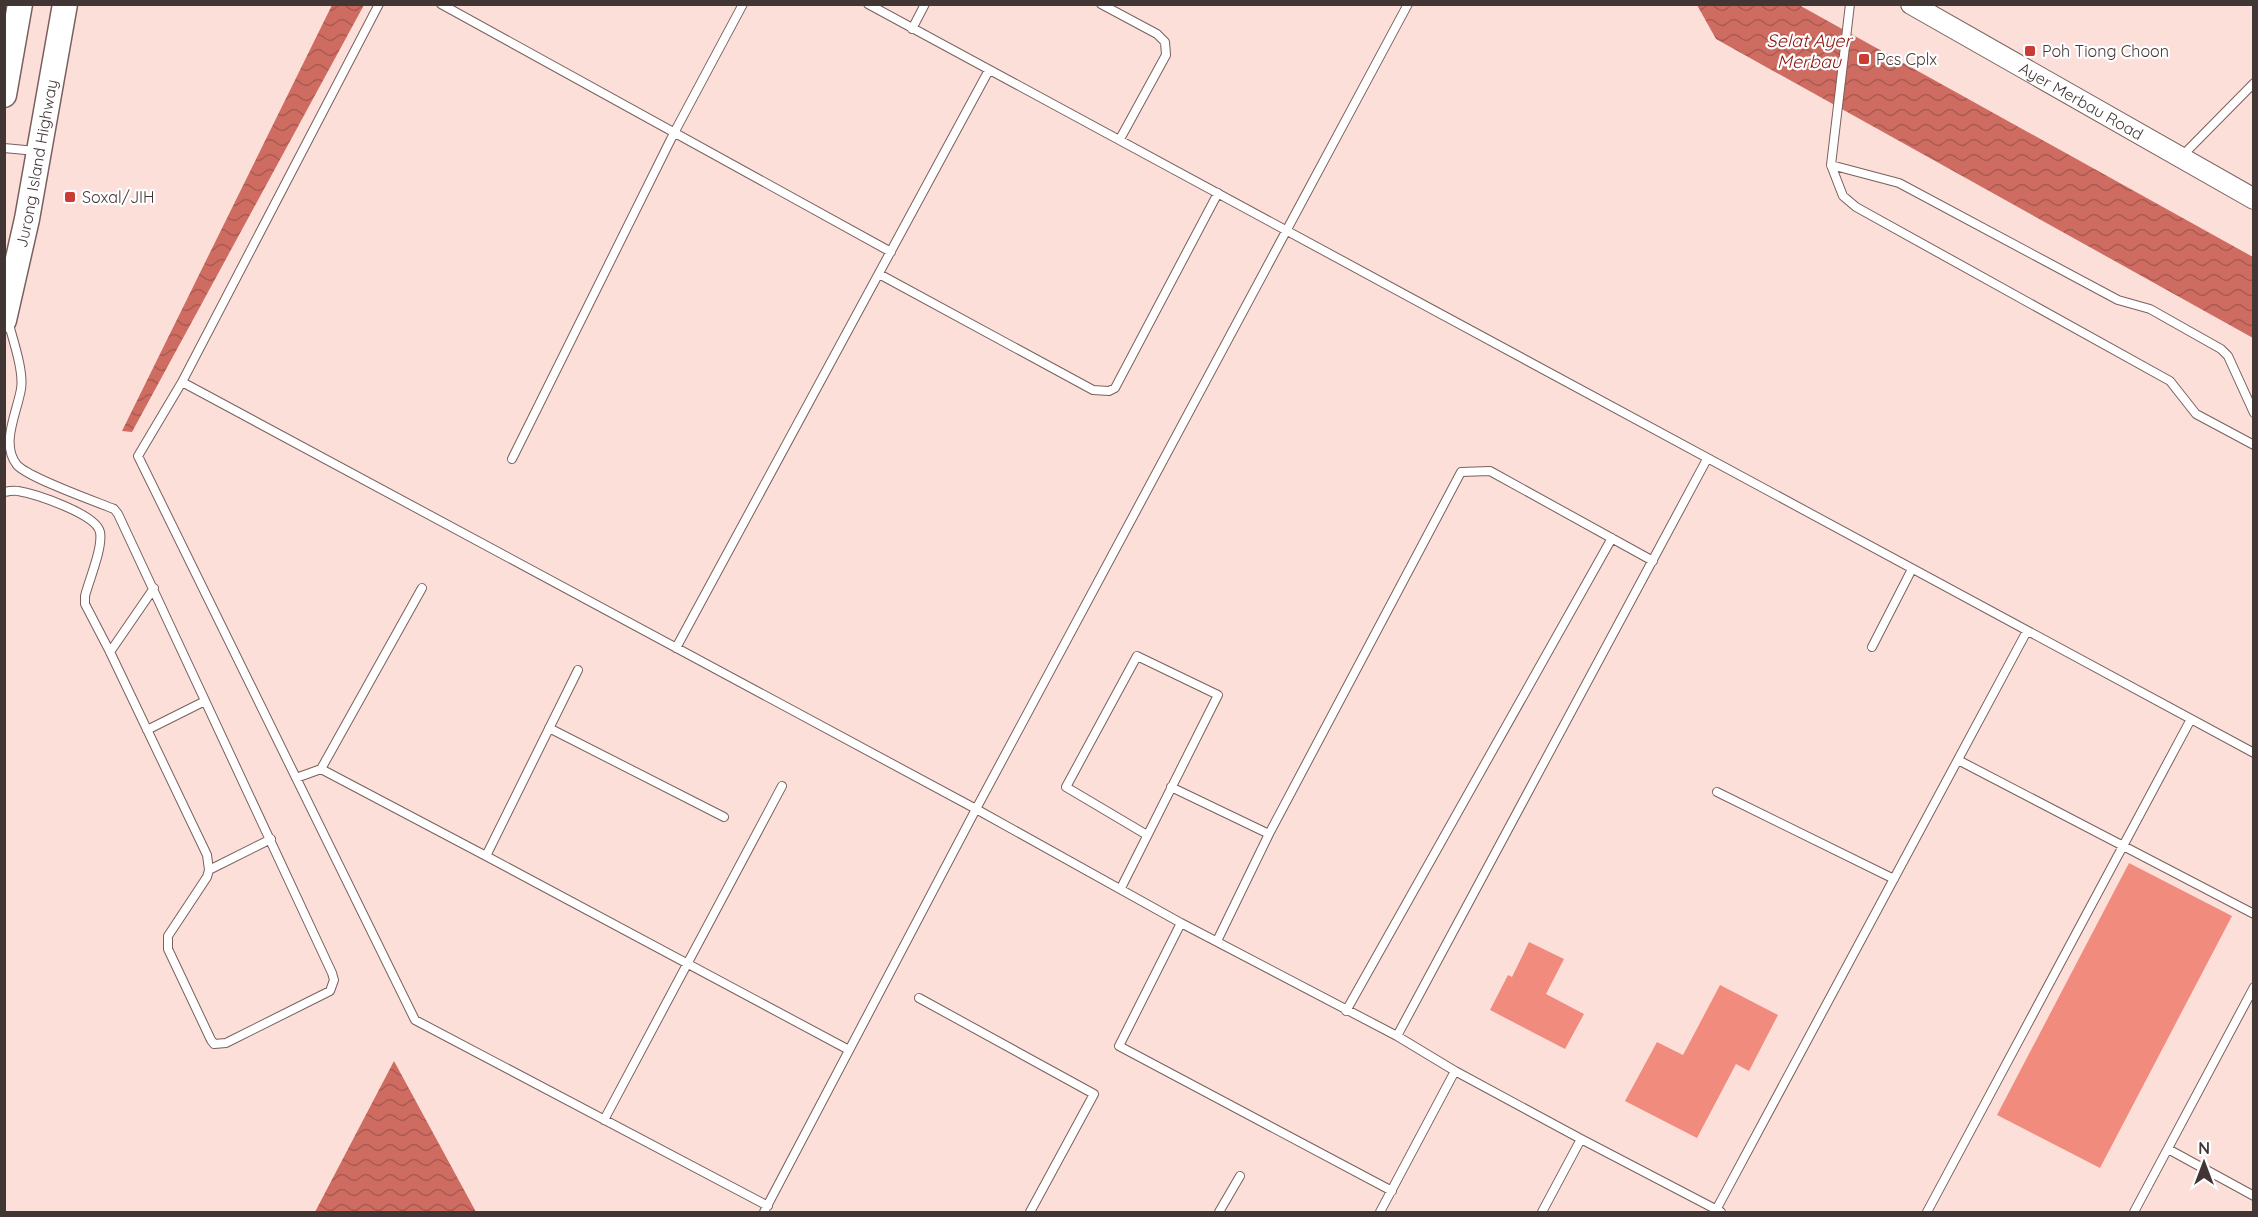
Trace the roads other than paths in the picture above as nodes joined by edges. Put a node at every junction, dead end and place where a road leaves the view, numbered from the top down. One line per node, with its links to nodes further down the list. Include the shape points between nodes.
1 (20, 4): 15 (main road)
2 (65, 4): 19 (main road, Jurong Island Highway)
3 (379, 4): 28 (lane)
4 (441, 4): 16 (lane)
5 (744, 4): 16 (lane)
6 (868, 4): 12 (lane)
7 (925, 4): 12 (lane)
8 (1101, 4): 17 (lane, via 1157,33 1165,42 1166,55)
9 (1408, 4): 24 (lane)
10 (1850, 4): 21 (lane)
11 (1911, 4): 20 (street, Ayer Merbau Road)
12 (912, 29): 13 (lane)
13 (989, 70): 17 (lane); 25 (lane)
14 (2253, 82): 20 (lane)
15 (4, 95)
16 (674, 133): 25 (lane); 31 (lane)
17 (1120, 139): 22 (lane)
18 (4, 148): 19 (lane)
19 (39, 152): 27 (main road, Jurong Island Highway)
20 (2180, 158): 23 (street, Ayer Merbau Road)
21 (1831, 165): 29 (lane, via 1899,183 2118,300 2150,309 2221,349 2229,356); 30 (lane, via 1843,196 1857,207 2170,381 2196,414)
22 (1218, 193): 24 (lane); 26 (lane, via 1115,388 1109,391 1093,390)
23 (2253, 199)
24 (1286, 230): 32 (lane); 55 (lane)
25 (891, 252): 26 (lane)
26 (879, 274): 41 (lane)
27 (5, 316): 37 (lane, via 21,381 10,453 31,475 114,509)
28 (182, 382): 41 (lane); 51 (lane, via 138,456)
29 (2253, 414)
30 (2253, 445)
31 (512, 459)
32 (1707, 459): 35 (lane); 36 (lane)
33 (4, 492): 42 (lane, via 16,490 78,510 99,528 99,546 85,604)
34 (1611, 538): 35 (lane); 57 (lane, via 1490,471 1461,472); 71 (lane)
35 (1653, 561): 72 (lane)
36 (1912, 569): 39 (lane); 40 (lane)
37 (154, 588): 42 (lane); 44 (lane)
38 (422, 588): 50 (lane)
39 (2027, 631): 45 (lane); 49 (lane)
40 (1872, 646)
41 (676, 648): 55 (lane)
42 (110, 652): 47 (lane)
43 (578, 670): 46 (lane)
44 (205, 702): 47 (lane); 59 (lane)
45 (2191, 719): 48 (lane); 60 (lane)
46 (549, 728): 56 (lane); 61 (lane)
47 (147, 730): 62 (lane, via 207,855)
48 (2253, 753)
49 (1958, 760): 60 (lane); 63 (lane)
50 (321, 769): 51 (lane); 61 (lane)
51 (296, 778): 75 (lane, via 415,1020)
52 (782, 786): 68 (lane)
53 (1171, 788): 57 (lane); 58 (lane); 58 (lane, via 1218,695 1137,656 1066,787)
54 (1717, 792): 63 (lane)
55 (976, 809): 64 (lane); 73 (lane)
56 (724, 817)
57 (1269, 834): 67 (lane)
58 (1147, 836): 64 (lane)
59 (271, 839): 62 (lane); 62 (lane, via 332,973 333,986 330,991 219,1045 211,1040 167,941)
60 (2124, 846): 65 (lane); 87 (lane)
61 (486, 856): 68 (lane)
62 (209, 870)
63 (1894, 879): 82 (lane)
64 (1121, 888): 66 (lane)
65 (2253, 914)
66 (1181, 923): 67 (lane); 79 (lane, via 1119,1046)
67 (1217, 941): 71 (lane)
68 (687, 965): 73 (lane); 75 (lane)
69 (2253, 987): 77 (lane)
70 (919, 998): 83 (lane, via 1094,1094)
71 (1346, 1011): 72 (lane)
72 (1397, 1036): 74 (lane)
73 (849, 1050): 81 (lane)
74 (1455, 1071): 76 (lane); 79 (lane)
75 (604, 1120): 81 (lane)
76 (1581, 1139): 82 (lane); 86 (lane)
77 (2168, 1149): 80 (lane); 88 (lane)
78 (1239, 1176): 84 (lane)
79 (1392, 1191): 85 (lane)
80 (2253, 1196)
81 (766, 1209)
82 (1719, 1211)
83 (1030, 1212)
84 (1219, 1212)
85 (1380, 1212)
86 (1542, 1212)
87 (1927, 1212)
88 (2134, 1212)

